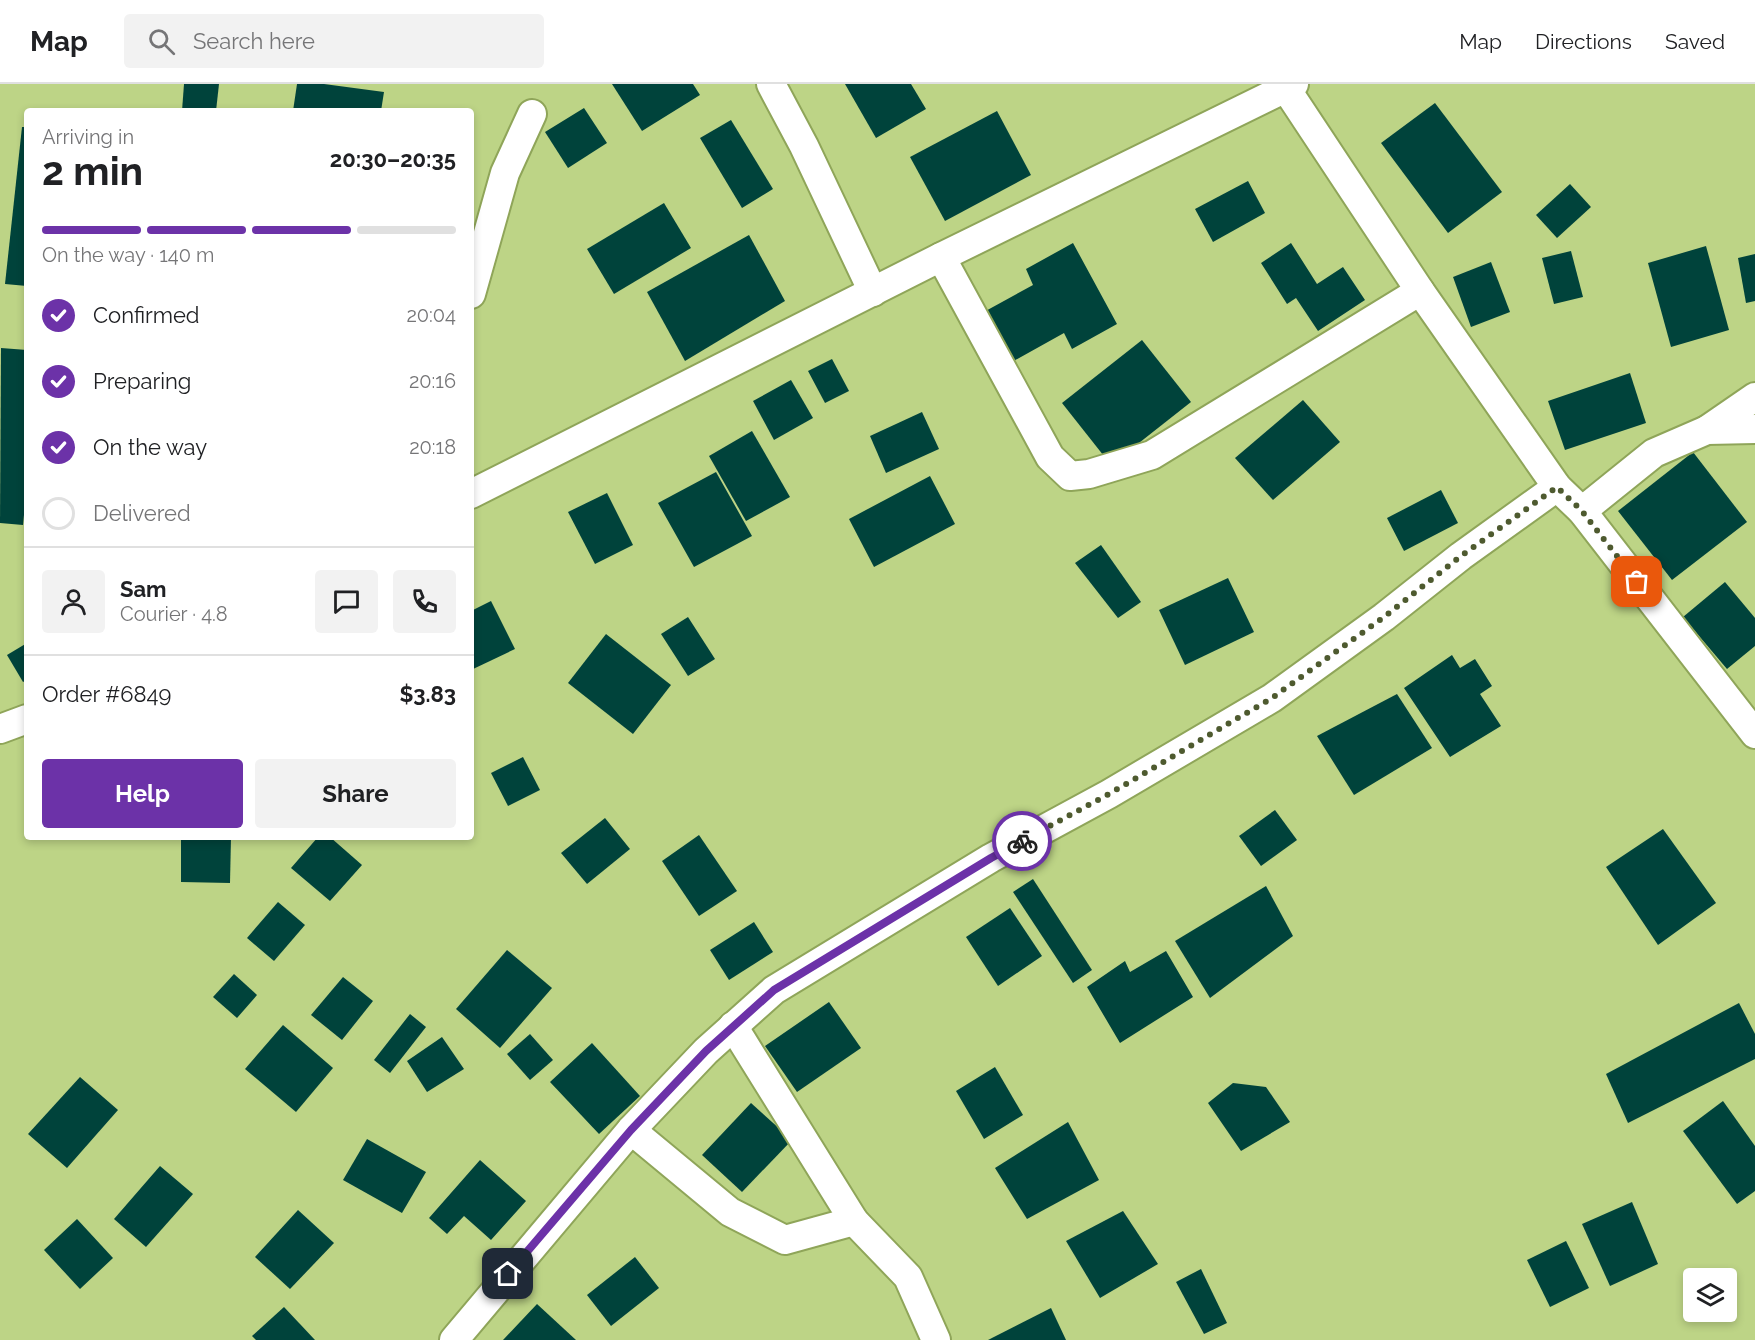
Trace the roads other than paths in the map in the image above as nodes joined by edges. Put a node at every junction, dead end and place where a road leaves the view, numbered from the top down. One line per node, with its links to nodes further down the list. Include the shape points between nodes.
1 (771, 84): 7 (street)
2 (1288, 86): 4 (street); 6 (street)
3 (532, 114): 5 (street, via 504,173)
4 (941, 257): 6 (street, via 1050,457 1070,476 1152,455); 7 (street)
5 (474, 283)
6 (1419, 291): 11 (street)
7 (873, 292): 12 (street)
8 (1755, 397): 10 (street)
9 (1755, 429): 10 (street)
10 (1707, 430): 13 (street, via 1654,453)
11 (1557, 487): 13 (street); 17 (street, via 1272,698 991,858 843,948 774,990)
12 (474, 492)
13 (1582, 511): 16 (street)
14 (24, 720): 15 (street)
15 (0, 729)
16 (1755, 734)
17 (733, 1026): 18 (street); 19 (street)
18 (631, 1130): 19 (street, via 730,1212 785,1240); 20 (street)
19 (854, 1221): 21 (street, via 908,1277)
20 (454, 1340)
21 (936, 1340)

